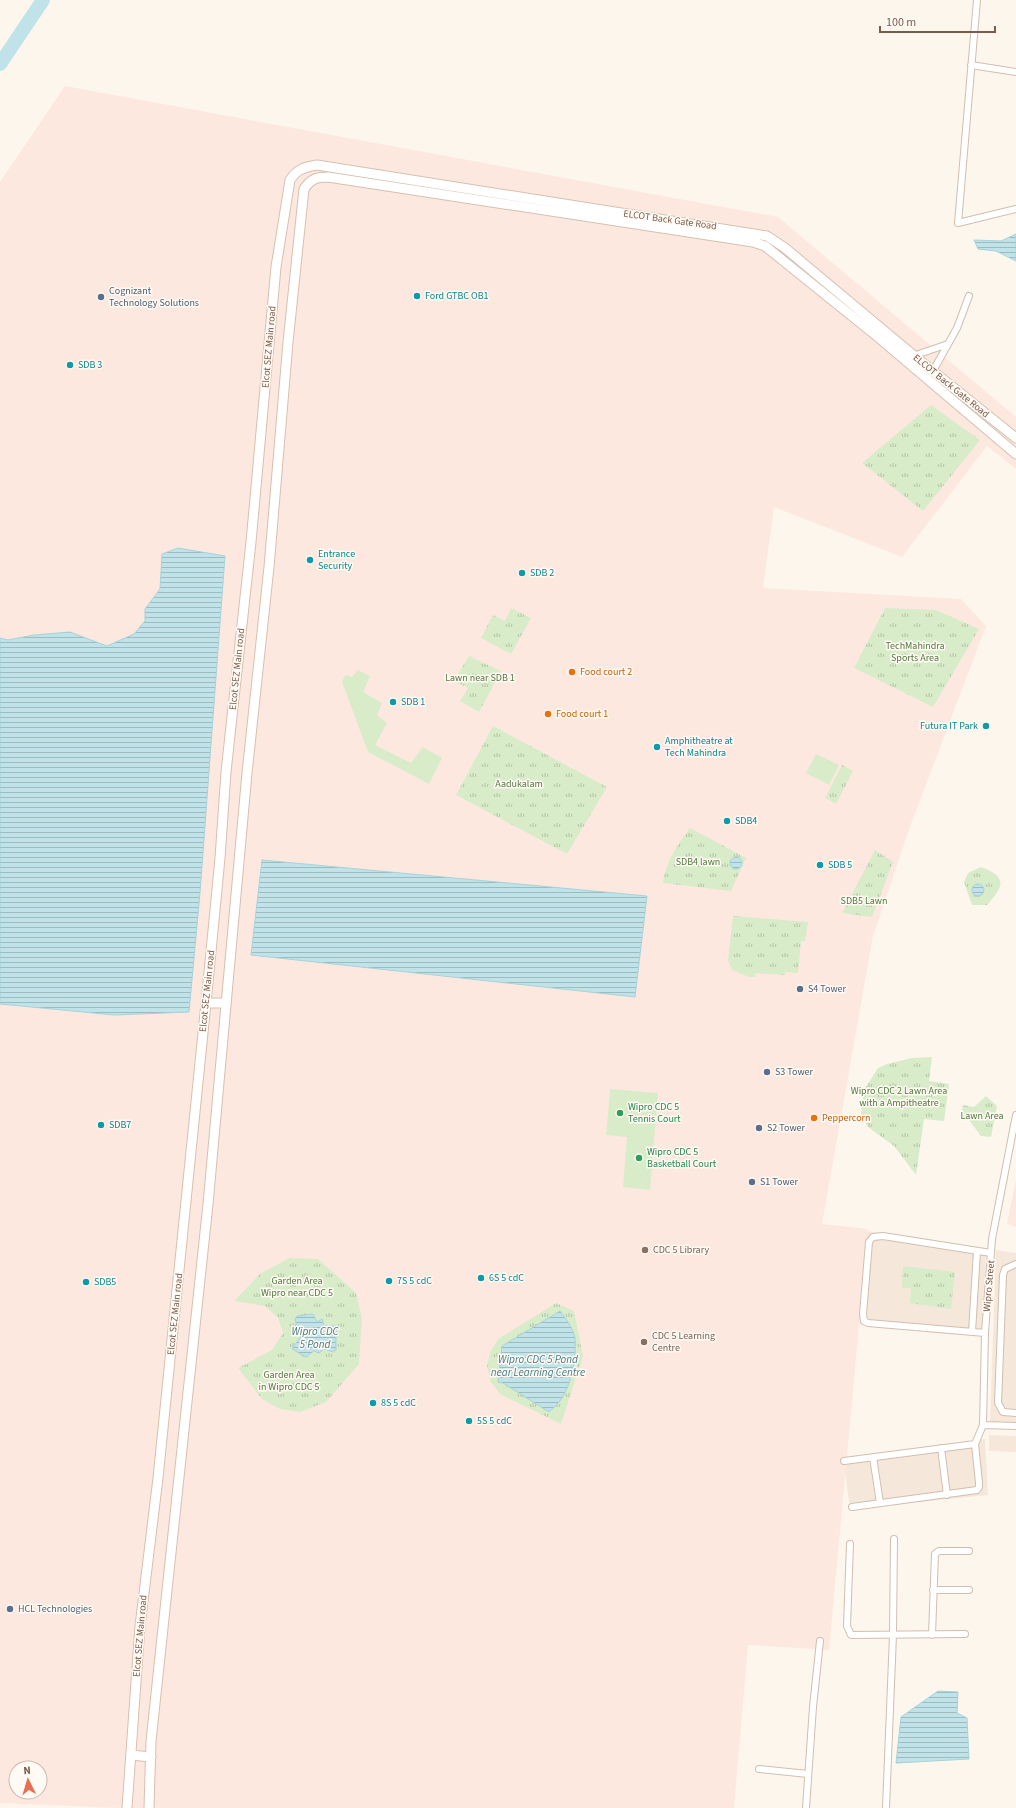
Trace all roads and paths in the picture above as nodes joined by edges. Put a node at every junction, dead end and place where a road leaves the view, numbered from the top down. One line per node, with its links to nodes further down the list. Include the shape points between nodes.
1 (976, 0): 2 (street)
2 (971, 65): 3 (street); 5 (street, via 958,223)
3 (1016, 72)
4 (286, 209): 6 (street); 7 (street, ELCOT Back Gate Road, via 290,180 294,174 306,167 317,165); 18 (street, Elcot SEZ Main road, via 276,266)
5 (1016, 209)
6 (302, 210): 8 (street, ELCOT Back Gate Road); 9 (street, ELCOT Back Gate Road, via 304,188 318,177 328,177)
7 (730, 229): 9 (street); 12 (street, ELCOT Back Gate Road, via 767,236 786,248)
8 (299, 230): 19 (street, Elcot SEZ Main road)
9 (729, 239): 15 (street, ELCOT Back Gate Road, via 765,246)
10 (969, 296): 11 (street)
11 (948, 344): 12 (street); 13 (street)
12 (913, 356): 13 (street, ELCOT Back Gate Road)
13 (933, 371): 14 (street, ELCOT Back Gate Road)
14 (993, 420): 15 (street); 16 (street, ELCOT Back Gate Road)
15 (985, 428): 17 (street, ELCOT Back Gate Road)
16 (1016, 438)
17 (1016, 454)
18 (206, 1003): 19 (street); 45 (street, Elcot SEZ Main road, via 158,1478 140,1626)
19 (226, 1003): 46 (street, Elcot SEZ Main road)
20 (1016, 1115): 22 (street, Wipro Street)
21 (977, 1250): 22 (street); 24 (street); 24 (street, via 883,1236 873,1237 869,1242 862,1314 864,1321 868,1323)
22 (991, 1253): 25 (street, Wipro Street)
23 (1016, 1264): 26 (street, via 1005,1269 1003,1275 998,1403 1003,1412)
24 (972, 1332): 25 (street)
25 (985, 1333): 27 (street, Wipro Street)
26 (1016, 1413)
27 (983, 1425): 28 (street); 29 (street)
28 (1016, 1426)
29 (975, 1444): 30 (street); 33 (street, via 979,1488)
30 (941, 1448): 31 (street); 33 (street)
31 (873, 1457): 32 (street); 34 (street)
32 (844, 1461)
33 (947, 1495): 34 (street)
34 (880, 1503): 35 (street)
35 (852, 1507)
36 (894, 1539): 43 (street)
37 (850, 1544): 43 (street, via 848,1630 851,1635)
38 (969, 1551): 39 (street, via 936,1552)
39 (933, 1590): 40 (street); 41 (street)
40 (969, 1590)
41 (932, 1634): 42 (street); 43 (street)
42 (965, 1634)
43 (893, 1635): 52 (street)
44 (820, 1641): 48 (street)
45 (131, 1755): 46 (street); 49 (street, Elcot SEZ Main road)
46 (151, 1757): 50 (street, Elcot SEZ Main road)
47 (759, 1769): 48 (street)
48 (808, 1774): 51 (street)
49 (127, 1808)
50 (149, 1808)
51 (806, 1808)
52 (886, 1808)

